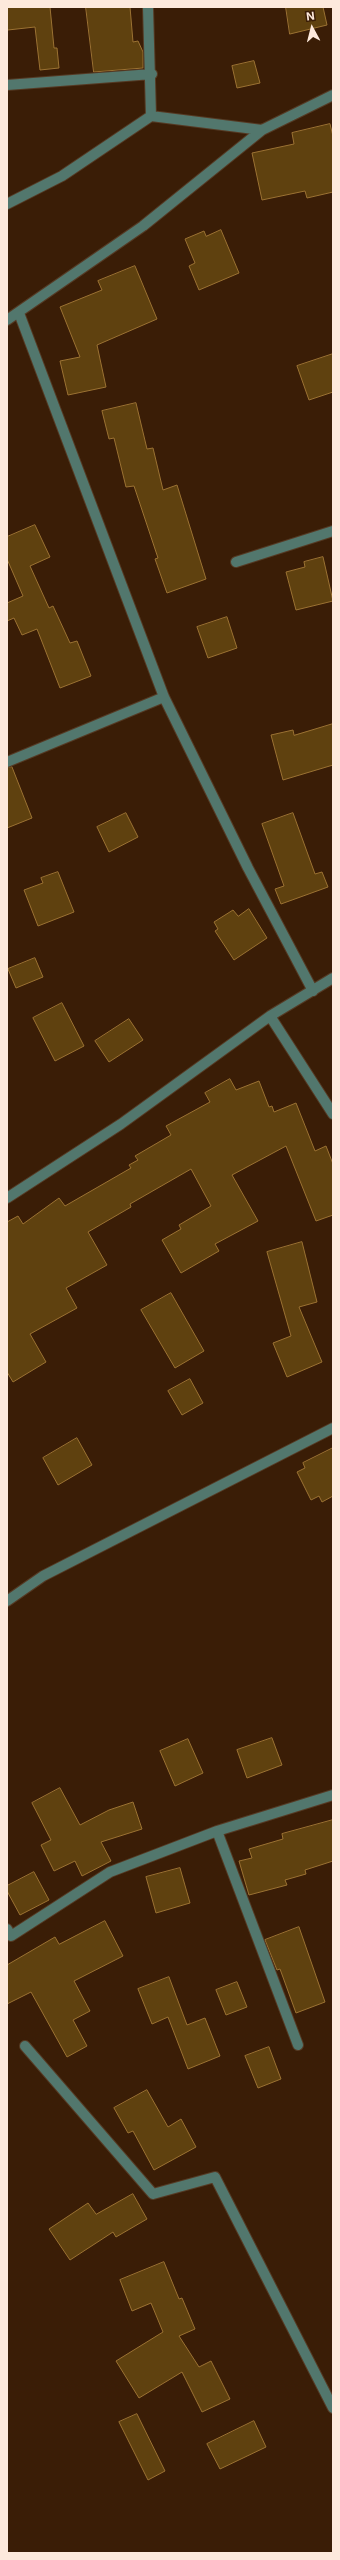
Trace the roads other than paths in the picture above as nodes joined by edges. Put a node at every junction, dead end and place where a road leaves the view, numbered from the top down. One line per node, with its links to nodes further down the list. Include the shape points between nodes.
1 (148, 7): 2 (street)
2 (152, 74): 3 (street); 5 (street)
3 (7, 85)
4 (333, 95): 6 (street)
5 (151, 116): 6 (street); 7 (street, via 62,176)
6 (262, 130): 8 (street, via 143,226)
7 (7, 204)
8 (19, 314): 9 (street); 12 (street)
9 (7, 320)
10 (333, 531): 11 (street)
11 (236, 562)
12 (164, 697): 13 (street); 15 (street, via 248,868)
13 (7, 762)
14 (333, 978): 15 (street)
15 (313, 991): 16 (street)
16 (270, 1016): 17 (street); 18 (street, via 121,1124)
17 (333, 1114)
18 (7, 1198)
19 (333, 1428): 20 (street, via 42,1576)
20 (7, 1601)
21 (333, 1795): 22 (street)
22 (217, 1831): 23 (street, via 110,1872 11,1936); 24 (street)
23 (7, 1929)
24 (298, 2045)
25 (25, 2046): 26 (street, via 153,2194 215,2177)
26 (333, 2408)

